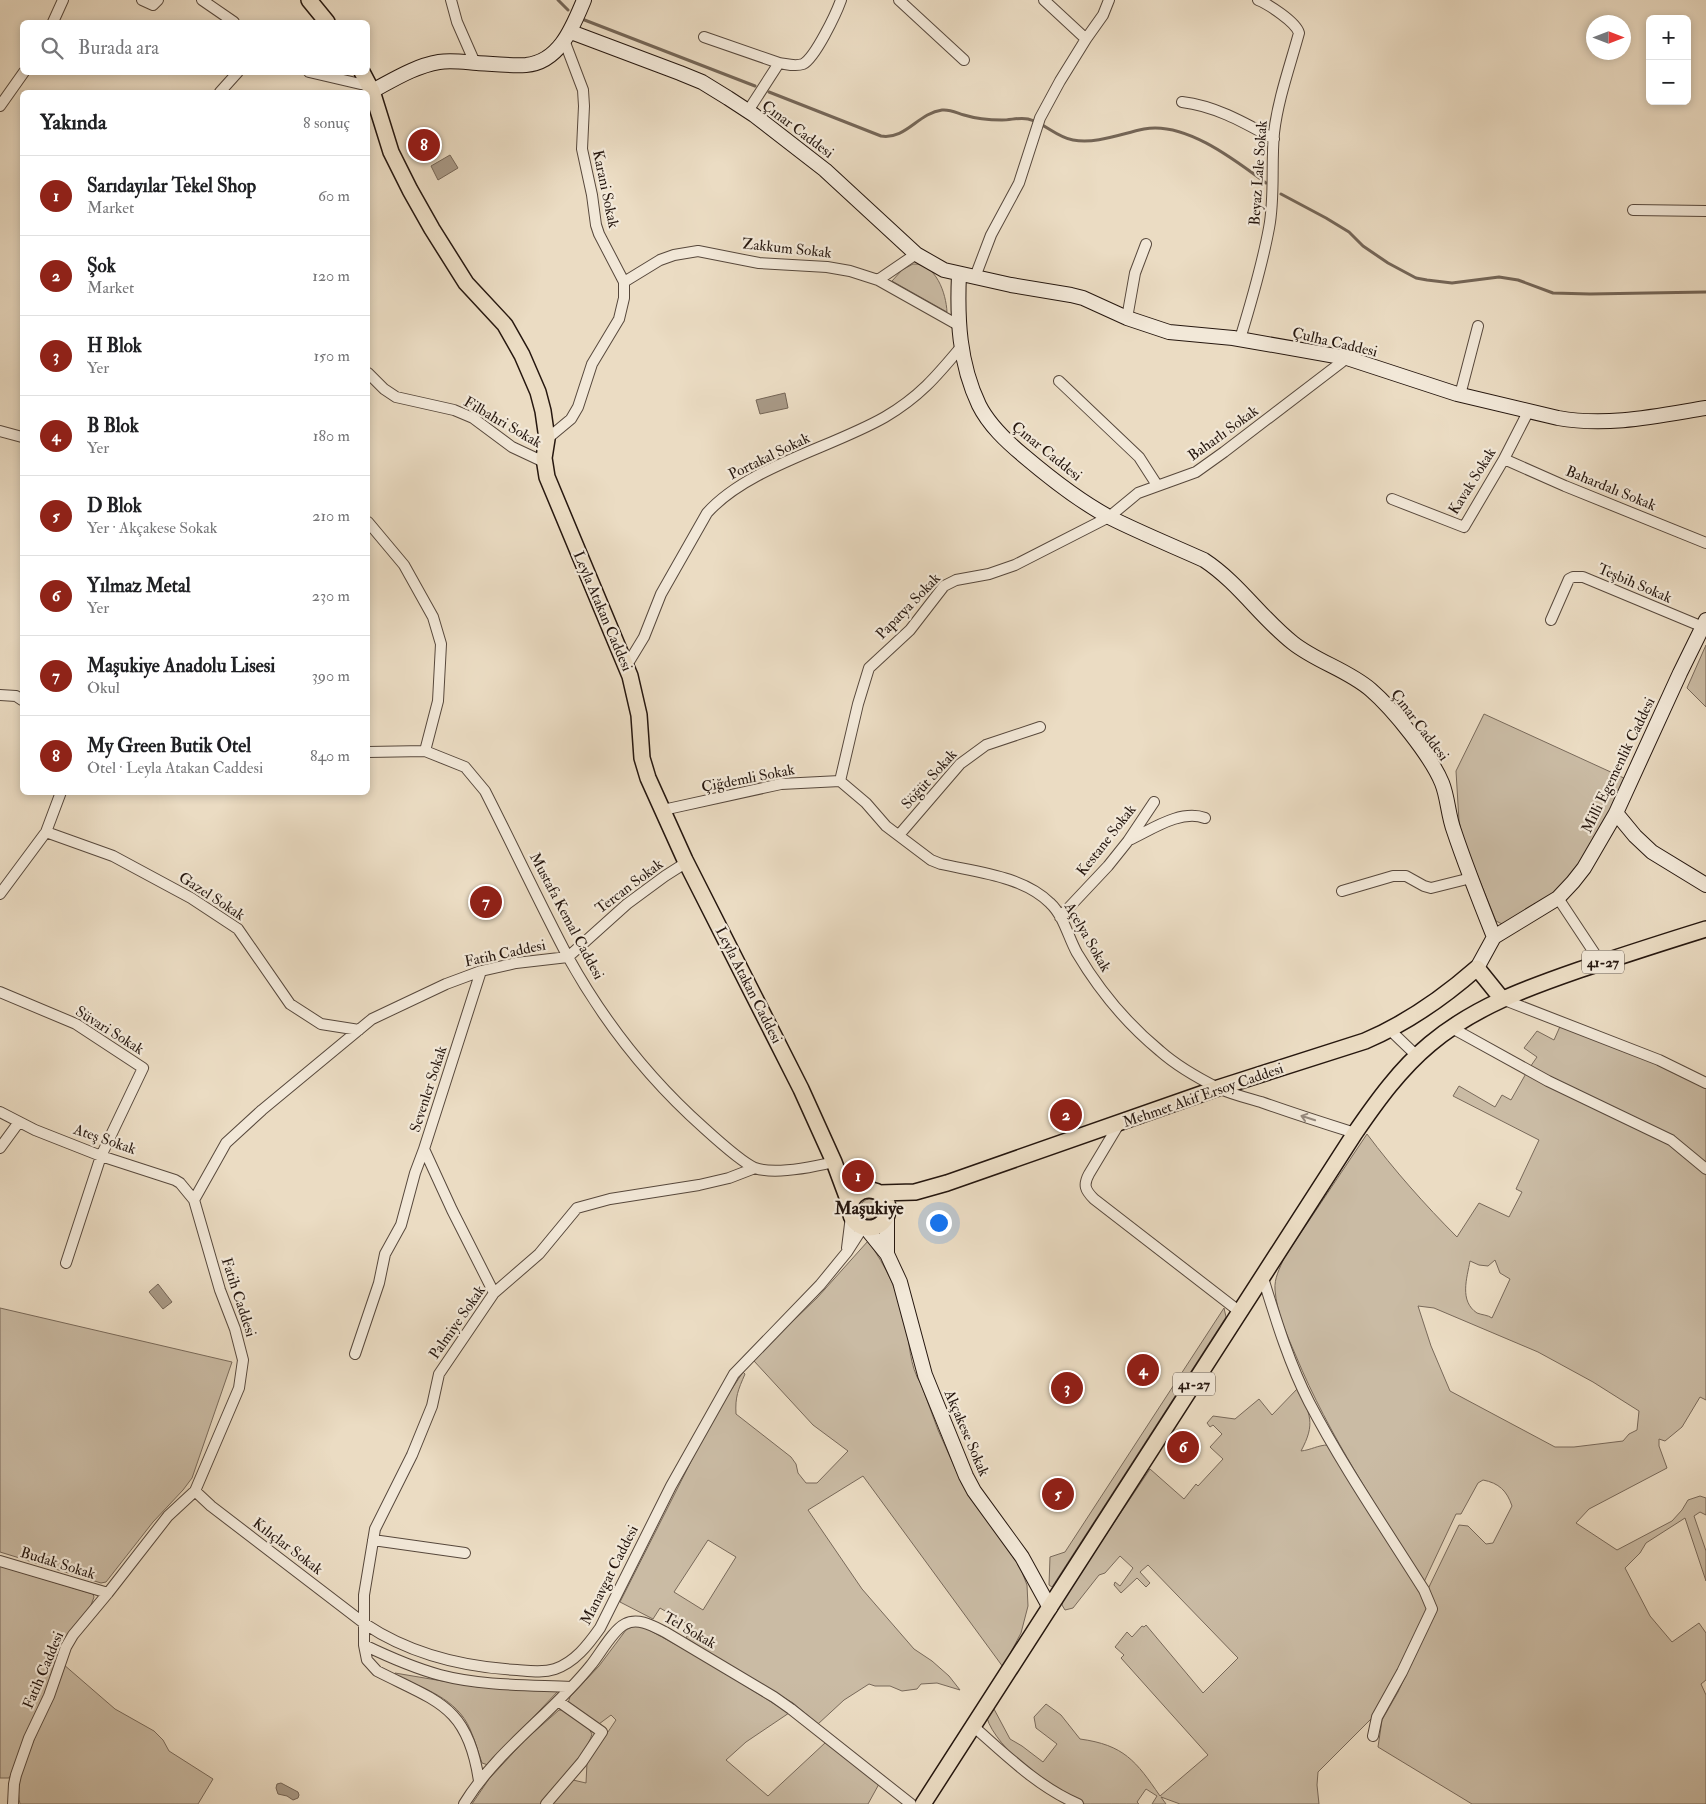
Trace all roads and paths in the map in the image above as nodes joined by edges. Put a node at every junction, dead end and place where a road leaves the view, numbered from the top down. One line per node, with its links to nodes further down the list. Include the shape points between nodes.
1 (63, 0): 13 (street)
2 (142, 0): 3 (street, via 153,5)
3 (158, 0)
4 (202, 0): 14 (street)
5 (310, 0): 15 (main road)
6 (451, 0): 21 (street)
7 (584, 0): 16 (street)
8 (841, 0): 20 (street, via 807,61 801,65)
9 (899, 0): 19 (street)
10 (1044, 0): 18 (street)
11 (1109, 0): 18 (street)
12 (1258, 0): 31 (street, Beyaz Lale Sokak, via 1280,14 1299,33)
13 (54, 20)
14 (231, 20)
15 (325, 20)
16 (568, 36): 21 (street, via 555,51 535,63); 30 (street, Çınar Caddesi, via 702,82); 39 (street, Karani Sokak, via 583,90 582,149 596,225)
17 (704, 37): 20 (street)
18 (1086, 39): 37 (street, via 1039,123 1019,183 991,234)
19 (964, 60)
20 (779, 62): 30 (street)
21 (475, 63): 26 (street, via 428,64)
22 (22, 75): 29 (street)
23 (235, 75): 27 (street)
24 (321, 75): 26 (street)
25 (364, 75): 26 (main road, Leyla Atakan Caddesi)
26 (371, 88): 53 (main road, Leyla Atakan Caddesi, via 392,152 432,229 466,283 513,338 538,392)
27 (222, 90)
28 (1182, 102): 31 (street, via 1212,108)
29 (0, 106)
30 (748, 111): 35 (street, Çınar Caddesi, via 825,170)
31 (1274, 139): 43 (street, Beyaz Lale Sokak, via 1269,230)
32 (1633, 210): 33 (street)
33 (1706, 211)
34 (1146, 244): 40 (street, via 1135,273)
35 (916, 254): 36 (street, Çınar Caddesi, via 944,270); 38 (street)
36 (959, 274): 37 (street, Çulha Caddesi); 41 (street, Çınar Caddesi)
37 (975, 277): 40 (street, Çulha Caddesi, via 1083,298)
38 (878, 280): 39 (street, Zakkum Sokak, via 827,266 759,264 698,251 660,260); 41 (street, Zakkum Sokak)
39 (624, 282): 53 (street, via 619,319 592,364 578,407 570,419)
40 (1127, 318): 43 (street, Çulha Caddesi, via 1169,332)
41 (958, 325): 44 (street, Çınar Caddesi)
42 (1478, 326): 48 (street)
43 (1240, 339): 45 (street, Çulha Caddesi)
44 (960, 348): 58 (street, Çınar Caddesi, via 973,391 992,426 1044,472); 63 (street, Portakal Sokak, via 910,401 869,425 754,478 717,502 707,513 661,594 644,637)
45 (1347, 358): 48 (street, Çulha Caddesi); 56 (street, Baharlı Sokak, via 1206,465 1189,475)
46 (370, 375): 55 (street, Filbahri Sokak, via 396,397 440,406 468,416 512,447)
47 (1059, 381): 56 (street, via 1139,457)
48 (1460, 395): 50 (street, Çulha Caddesi)
49 (1706, 408): 50 (street, Çulha Caddesi, via 1632,420 1574,421)
50 (1528, 412): 54 (street, Kavak Sokak)
51 (0, 431): 52 (street)
52 (20, 436)
53 (547, 439): 55 (main road, Leyla Atakan Caddesi)
54 (1504, 459): 57 (street, Kavak Sokak, via 1464,528); 60 (street, Bahardalı Sokak)
55 (544, 462): 63 (main road, Leyla Atakan Caddesi, via 552,490)
56 (1157, 485): 58 (street, Baharlı Sokak, via 1131,498)
57 (1392, 499)
58 (1109, 517): 69 (street, Papatya Sokak, via 1015,565 944,586 910,630 869,668); 79 (street, Çınar Caddesi, via 1215,567 1292,643 1359,681 1382,699 1406,728 1441,781 1452,828)
59 (370, 524): 67 (street, via 404,565 433,617 441,644 438,701)
60 (1706, 543)
61 (1551, 620): 62 (street, Teşbih Sokak, via 1569,579 1577,576)
62 (1704, 624): 73 (street, Milli Egemenlik Caddesi)
63 (626, 665): 72 (main road, Leyla Atakan Caddesi, via 639,715 643,765)
64 (0, 695): 65 (street)
65 (20, 699)
66 (1040, 727): 76 (street, Söğüt Sokak, via 979,749 960,764)
67 (425, 751): 68 (street, Mustafa Kemal Caddesi); 87 (street, Mustafa Kemal Caddesi, via 465,767 485,791)
68 (370, 752)
69 (840, 781): 72 (street, Çiğdemli Sokak, via 781,784); 76 (street, Açelya Sokak, via 886,826)
70 (60, 795): 75 (street)
71 (1154, 802): 77 (street, Kestane Sokak)
72 (662, 810): 78 (main road, Leyla Atakan Caddesi)
73 (1616, 813): 80 (street, via 1652,852); 83 (street, Milli Egemenlik Caddesi, via 1584,868)
74 (1205, 818): 77 (street, via 1186,815)
75 (46, 832): 82 (street); 94 (street, Gazel Sokak, via 113,856 238,928 290,1004 321,1024)
76 (899, 834): 84 (street, Açelya Sokak, via 930,860 1006,879 1028,888 1050,903)
77 (1128, 841): 84 (street, Kestane Sokak)
78 (687, 862): 87 (street, Tercan Sokak, via 627,904); 106 (main road, Leyla Atakan Caddesi)
79 (1471, 878): 81 (street, via 1431,888 1406,876 1393,876); 86 (street, Çınar Caddesi)
80 (1706, 885)
81 (1342, 890)
82 (0, 894)
83 (1558, 898): 86 (street, Milli Egemenlik Caddesi); 88 (street)
84 (1060, 917): 98 (street, Açelya Sokak, via 1091,977 1126,1021 1161,1053)
85 (1706, 929): 88 (main road, 41-27)
86 (1494, 937): 89 (street, Milli Egemenlik Caddesi)
87 (568, 957): 90 (street, Fatih Caddesi); 107 (street, Mustafa Kemal Caddesi, via 624,1042 664,1089 717,1140)
88 (1601, 963): 92 (main road, 41-27)
89 (1477, 968): 92 (main road); 95 (main road, Mehmet Akif Ersoy Caddesi, via 1458,985)
90 (481, 971): 94 (street, Fatih Caddesi, via 372,1019); 104 (street, Sevenler Sokak)
91 (0, 992): 105 (street, Süvari Sokak, via 76,1024 143,1068)
92 (1502, 999): 93 (main road, 41-27); 97 (street, via 1652,1057)
93 (1452, 1028): 96 (main road, 41-27); 108 (street, via 1548,1081 1672,1140)
94 (359, 1030): 112 (street, Fatih Caddesi, via 226,1143)
95 (1390, 1030): 96 (street); 98 (main road, Mehmet Akif Ersoy Caddesi, via 1336,1052)
96 (1417, 1056): 102 (main road, 41-27, via 1378,1100)
97 (1706, 1083)
98 (1218, 1088): 101 (main road, Mehmet Akif Ersoy Caddesi); 102 (street, Açelya Sokak, one-way to 98)
99 (0, 1112): 100 (street, Ateş Sokak)
100 (19, 1122): 103 (street); 105 (street, Ateş Sokak)
101 (1119, 1124): 110 (main road, Mehmet Akif Ersoy Caddesi); 121 (street, via 1085,1182 1088,1193)
102 (1355, 1133): 119 (main road, 41-27)
103 (0, 1148)
104 (424, 1149): 120 (street, Sevenler Sokak); 122 (street, via 401,1225 385,1254 380,1282)
105 (101, 1156): 112 (street, Ateş Sokak, via 175,1180); 118 (street)
106 (834, 1162): 107 (street, via 786,1170); 109 (main road, via 851,1182); 113 (main road)
107 (755, 1168): 120 (street, Palmiye Sokak, via 699,1186 610,1199 577,1208 539,1254)
108 (1706, 1169)
109 (864, 1191): 111 (main road); 113 (main road, via 854,1198)
110 (915, 1192): 111 (main road); 114 (main road)
111 (879, 1193): 114 (main road, via 884,1197)
112 (194, 1200): 123 (street, Fatih Caddesi, via 243,1360 239,1388)
113 (851, 1210): 115 (main road, via 855,1222); 116 (street)
114 (888, 1212): 115 (main road, via 879,1226); 117 (street)
115 (864, 1227): 116 (street, Manavgat Caddesi); 117 (street)
116 (847, 1252): 129 (street, Manavgat Caddesi, via 820,1285 734,1374 671,1486 600,1628 575,1658 546,1671 481,1667 414,1649)
117 (887, 1254): 128 (street, Akçakese Sokak, via 906,1298 926,1375 960,1463 974,1491 1022,1557)
118 (66, 1264)
119 (1263, 1278): 121 (main road, 41-27); 134 (street, via 1308,1400 1424,1590 1432,1609 1377,1717)
120 (494, 1293): 124 (street, Palmiye Sokak, via 439,1374 432,1406 375,1529)
121 (1240, 1312): 128 (main road, 41-27)
122 (355, 1354)
123 (194, 1491): 127 (street, Fatih Caddesi, via 168,1516); 129 (street, Kılıçlar Sokak)
124 (373, 1540): 125 (street); 129 (street, Palmiye Sokak, via 364,1595)
125 (465, 1553)
126 (0, 1561): 127 (street, Budak Sokak)
127 (108, 1593): 136 (street, Fatih Caddesi, via 73,1635 64,1653 16,1775)
128 (1050, 1608): 133 (main road, 41-27)
129 (364, 1624): 130 (street)
130 (364, 1646): 131 (street, via 410,1666 450,1677); 135 (street, via 367,1660 377,1671 436,1701 458,1721 472,1746)
131 (572, 1688): 132 (street, Tel Sokak); 139 (street, Tel Sokak, via 621,1626 643,1622 792,1709)
132 (558, 1701): 135 (street, Tel Sokak); 138 (street, via 602,1732 582,1762)
133 (973, 1726): 140 (main road, 41-27); 141 (street, via 1047,1787)
134 (1373, 1736)
135 (479, 1782): 137 (street)
136 (14, 1804)
137 (464, 1804)
138 (546, 1804)
139 (911, 1804)
140 (923, 1804)
141 (1078, 1804)

